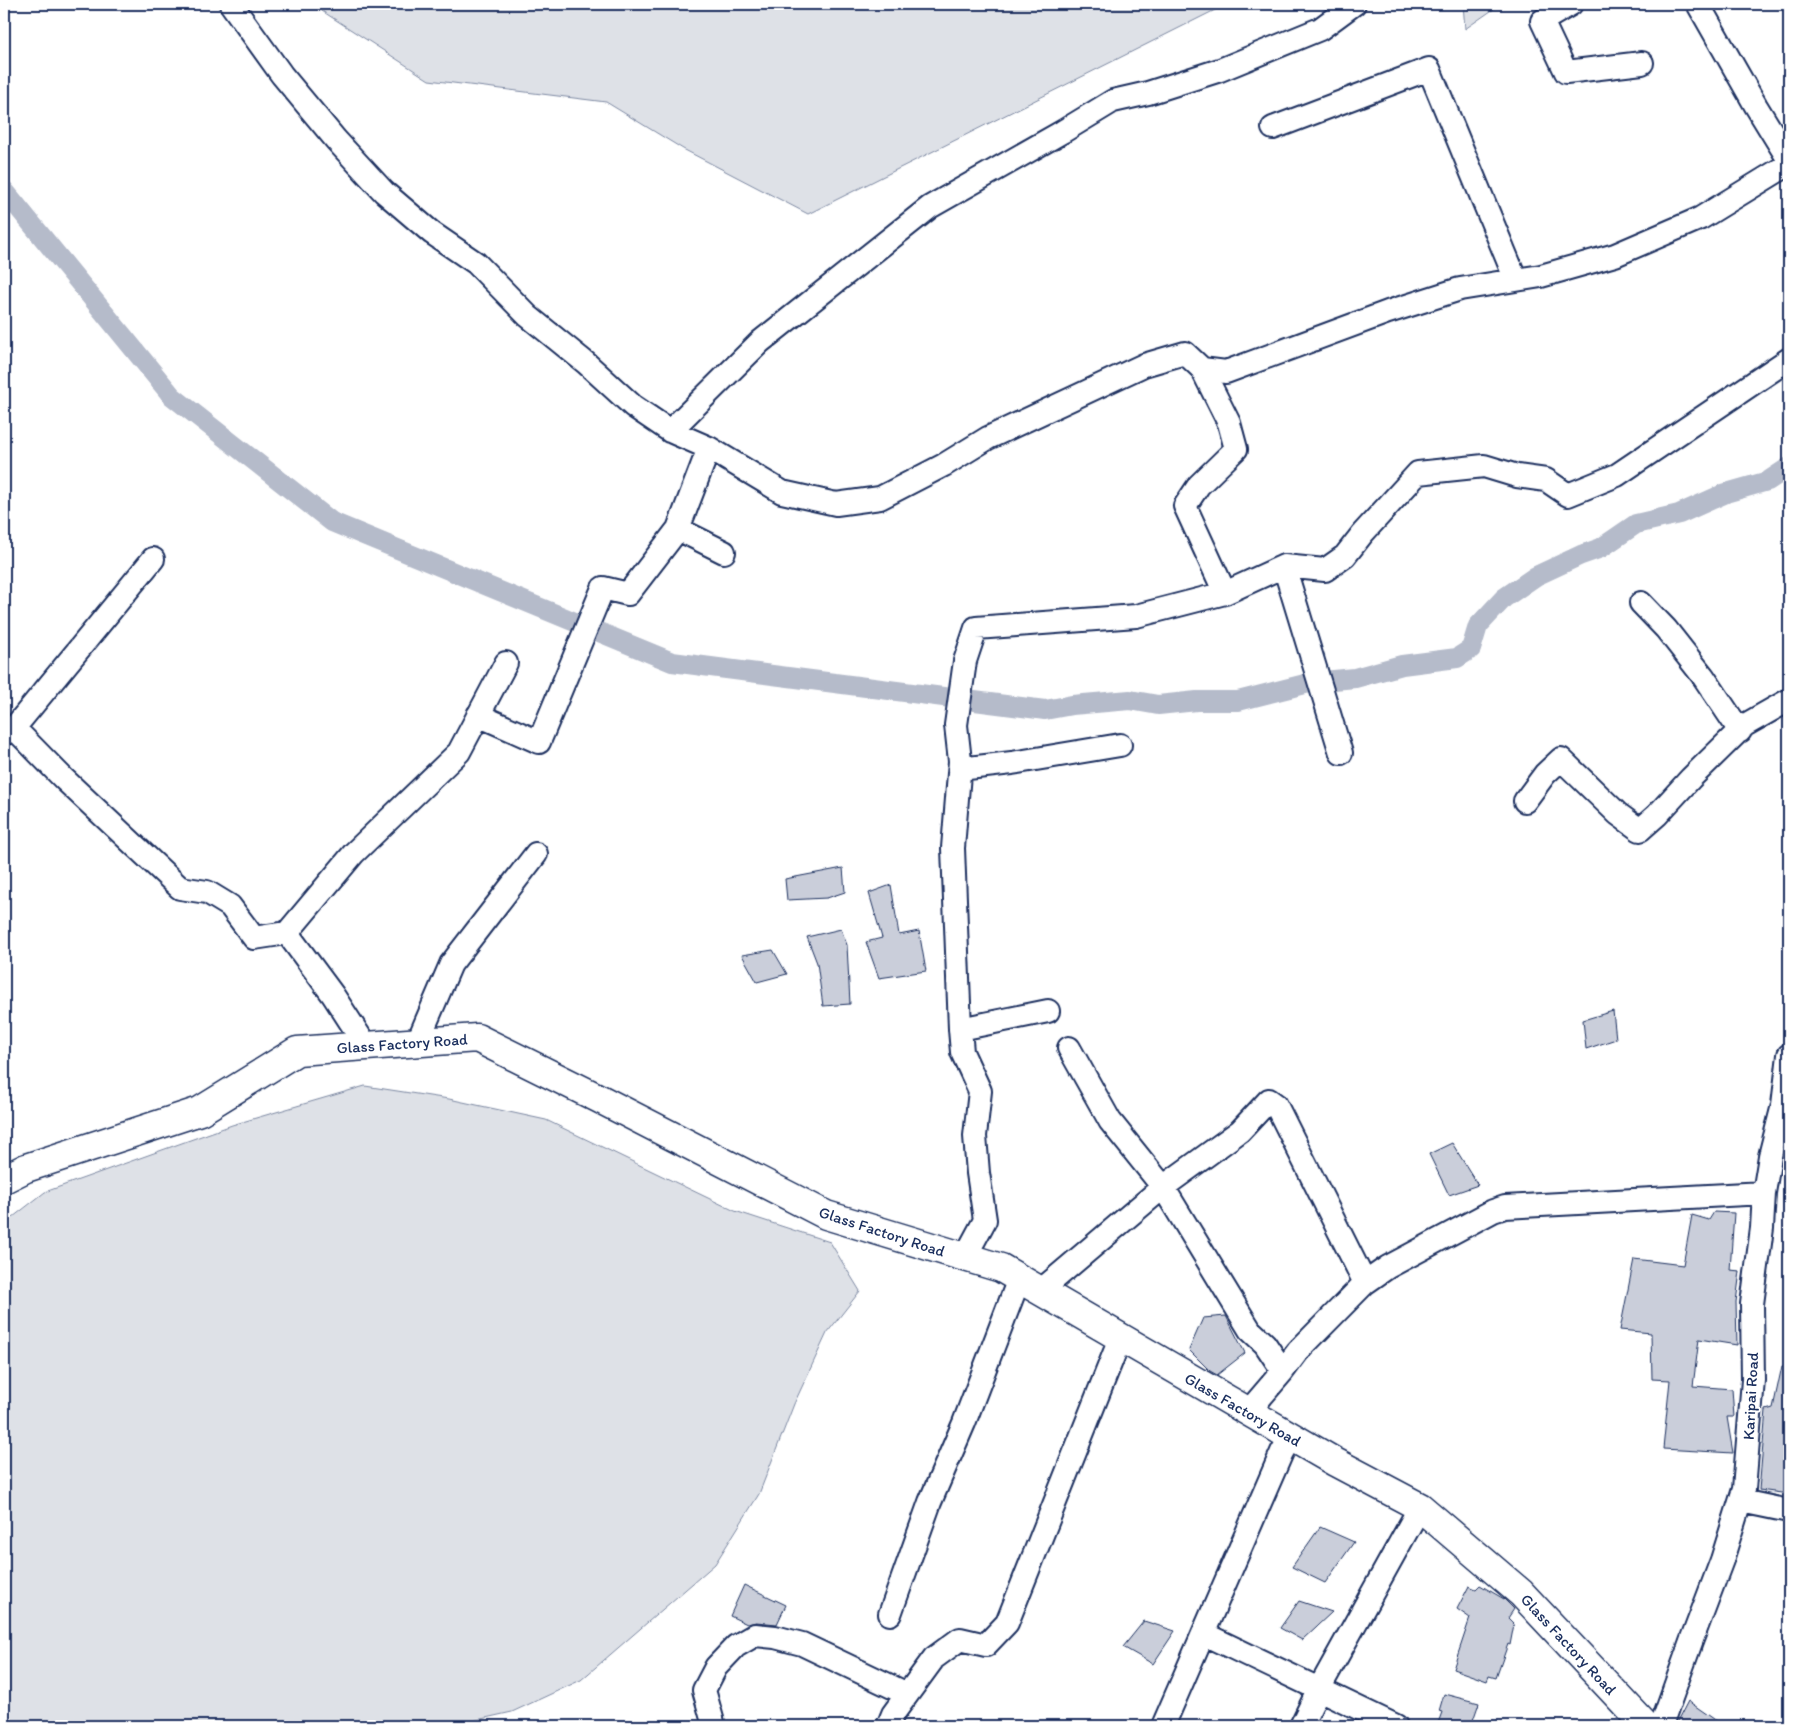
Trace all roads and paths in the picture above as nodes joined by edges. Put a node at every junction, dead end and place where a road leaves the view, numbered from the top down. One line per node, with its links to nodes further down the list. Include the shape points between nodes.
1 (231, 4): 12 (street, via 282,75 384,192 432,233 476,263 528,316 633,406)
2 (1354, 4): 12 (street, via 1320,29 1220,70 1113,101 930,207 760,342)
3 (1571, 4): 5 (street, via 1542,21 1566,72)
4 (1698, 4): 7 (street)
5 (1642, 63)
6 (1273, 128): 9 (street, via 1429,68)
7 (1789, 160)
8 (1789, 164): 9 (street, via 1700,218 1615,255)
9 (1516, 280): 11 (street, via 1460,289 1226,372)
10 (1789, 359): 17 (street, via 1617,475 1568,495 1546,480 1484,466 1418,473 1345,556 1325,570)
11 (1202, 369): 13 (street, via 1185,353 1144,365 988,438 880,498 836,504 782,492); 18 (street, via 1229,423 1236,449 1199,486 1185,506)
12 (670, 432): 13 (street)
13 (709, 448): 14 (street)
14 (678, 529): 15 (street); 22 (street, via 628,594 603,588 539,742)
15 (724, 552)
16 (153, 559): 23 (street)
17 (1284, 566): 18 (street); 26 (street)
18 (1225, 593): 27 (street, via 1136,616 976,628 965,661 956,724)
19 (1641, 604): 24 (street, via 1666,629 1703,676)
20 (506, 663): 22 (street)
21 (1789, 700): 24 (street)
22 (478, 715): 30 (street, via 459,752 354,853)
23 (9, 731): 30 (street, via 180,888 207,892 230,906 254,938)
24 (1740, 731): 28 (street, via 1640,830 1618,814 1561,759 1544,774)
25 (1120, 745): 27 (street, via 968,768)
26 (1340, 753)
27 (960, 761): 32 (street, via 953,848)
28 (1525, 801)
29 (536, 854): 33 (street, via 451,964)
30 (287, 933): 34 (street)
31 (1048, 1011): 32 (street)
32 (960, 1029): 40 (street, via 962,1052 980,1091 976,1136 986,1220)
33 (418, 1041): 34 (main road, Glass Factory Road); 40 (main road, Glass Factory Road, via 477,1038 826,1215)
34 (366, 1046): 37 (main road, Glass Factory Road, via 297,1051 200,1111 26,1168)
35 (1069, 1048): 38 (street, via 1110,1121)
36 (1789, 1055): 39 (street, Karipai Road, via 1783,1105)
37 (4, 1179)
38 (1163, 1187): 41 (street, via 1240,1131 1268,1100 1276,1104); 42 (street); 44 (street, via 1250,1330 1265,1344)
39 (1764, 1193): 41 (street, via 1505,1207 1388,1267); 47 (street, Karipai Road, via 1752,1304 1753,1380)
40 (965, 1257): 42 (main road, Glass Factory Road, via 1001,1268)
41 (1365, 1283): 44 (street, via 1298,1351)
42 (1029, 1285): 43 (main road, Glass Factory Road); 50 (street, via 930,1502)
43 (1120, 1339): 45 (main road, Glass Factory Road); 53 (street, via 1007,1624 986,1645 960,1639 934,1658)
44 (1283, 1371): 45 (street)
45 (1248, 1412): 46 (main road, Glass Factory Road)
46 (1291, 1436): 48 (main road, Glass Factory Road); 51 (street)
47 (1741, 1502): 49 (street); 60 (street, Karipai Road)
48 (1420, 1507): 52 (street); 59 (main road, Glass Factory Road, via 1521,1593)
49 (1789, 1511)
50 (890, 1614)
51 (1204, 1634): 52 (street); 56 (street)
52 (1319, 1689): 57 (street); 58 (street)
53 (907, 1694): 54 (street, via 802,1644 755,1635 736,1646 716,1667 704,1690); 55 (street)
54 (714, 1726)
55 (888, 1726)
56 (1163, 1726)
57 (1301, 1726)
58 (1396, 1726)
59 (1646, 1726)
60 (1661, 1726)

